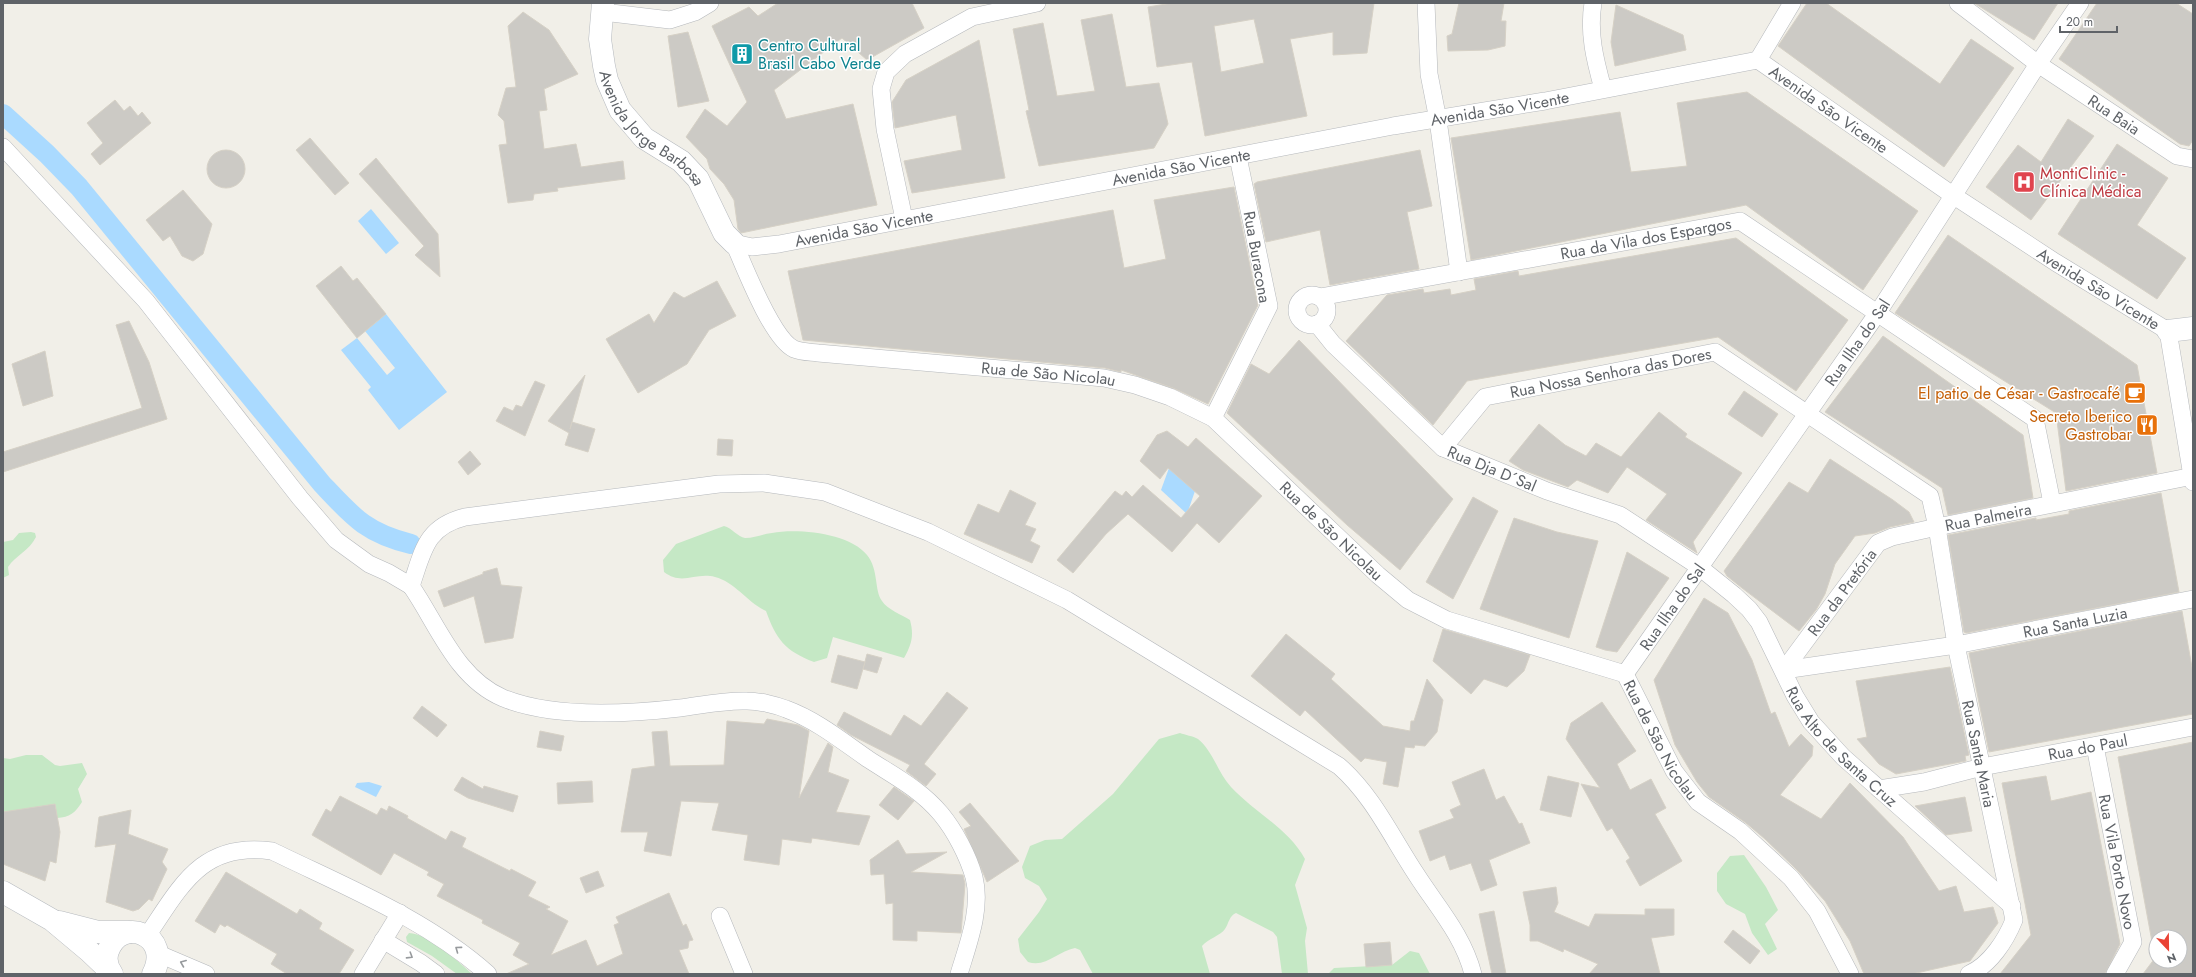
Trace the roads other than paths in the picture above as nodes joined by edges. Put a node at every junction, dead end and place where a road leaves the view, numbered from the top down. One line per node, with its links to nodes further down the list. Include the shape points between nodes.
1 (710, 3): 8 (street, via 695,12 670,20)
2 (1036, 3): 17 (street, via 972,17 905,54 886,72 881,90 885,129)
3 (1426, 3): 12 (street, via 1429,74)
4 (1593, 3): 11 (street, via 1592,50)
5 (1792, 3): 9 (street)
6 (1958, 3): 10 (street, Rua Baia)
7 (2080, 3): 10 (street, Rua Ilha do Sal)
8 (603, 8): 18 (street, Avenida Jorge Barbosa, via 600,39 604,66 620,110 644,138 681,161 698,179 724,233)
9 (1758, 60): 11 (street, Avenida São Vicente); 16 (street, Avenida São Vicente)
10 (2038, 64): 15 (street, Rua Baia, via 2177,156); 16 (street, Rua Ilha do Sal)
11 (1603, 89): 12 (street, Avenida São Vicente)
12 (1438, 120): 14 (street, Avenida São Vicente, via 1393,126); 19 (street)
13 (3, 148): 34 (street, via 146,302 336,540 369,564)
14 (1238, 157): 17 (street, Avenida São Vicente, via 942,214); 21 (street, Rua Buracona)
15 (2193, 159)
16 (1954, 196): 23 (street, Rua Ilha do Sal); 26 (street, Avenida São Vicente)
17 (904, 219): 18 (street, Avenida São Vicente, via 779,244 752,247)
18 (734, 243): 28 (street, Rua de São Nicolau, via 758,297 782,338 792,348 818,353 1104,378 1170,397)
19 (1459, 272): 20 (street, Rua da Vila dos Espargos); 23 (street, Rua da Vila dos Espargos, via 1740,221)
20 (1320, 297): 22 (street, via 1306,296); 24 (street, via 1326,305 1326,314)
21 (1269, 306): 22 (street); 28 (street, Rua Buracona)
22 (1297, 306): 24 (street, via 1297,315 1303,323)
23 (1877, 314): 27 (street, Rua Ilha do Sal); 31 (street, Rua da Vila dos Espargos, via 2035,419)
24 (1317, 324): 29 (street, Rua Dja D´Sal, via 1333,344)
25 (2193, 328): 26 (street, Avenida São Vicente)
26 (2168, 332): 30 (street)
27 (1808, 413): 29 (street, Rua Nossa Senhora das Dores, via 1715,352 1485,397); 32 (street, Rua Palmeira, via 1930,496); 33 (street, Rua Ilha do Sal)
28 (1213, 418): 38 (street, Rua de São Nicolau, via 1378,575 1408,600 1447,620)
29 (1443, 448): 33 (street, Rua Dja D´Sal, via 1547,491 1620,515)
30 (2193, 478): 31 (street, Rua Palmeira)
31 (2052, 503): 32 (street, Rua Palmeira)
32 (1937, 528): 36 (street, Rua Santa Maria); 37 (street, Rua da Pretória, via 1878,543)
33 (1698, 566): 37 (street, Rua Alto de Santa Cruz, via 1749,609 1759,622); 38 (street, Rua Ilha do Sal)
34 (410, 586): 57 (street, via 451,652 473,680 504,698 575,712 653,711 748,701 786,709 822,728 905,781 920,792 941,814 960,844 974,875 976,903 973,925); 58 (street, via 423,551 438,528 465,517 719,484 764,483 825,492 928,532 1066,600 1338,766 1354,779 1380,814 1460,939)
35 (2193, 599): 36 (street, Rua Santa Luzia)
36 (1956, 645): 37 (street, Rua Santa Luzia); 41 (street, Rua Santa Maria)
37 (1784, 670): 42 (street, Rua Alto de Santa Cruz, via 1794,696 1811,722 1843,757)
38 (1625, 674): 59 (street, Rua de São Nicolau, via 1674,771 1698,802 1740,831 1791,878 1817,911)
39 (2193, 726): 40 (street, Rua do Paul)
40 (2095, 746): 41 (street, Rua do Paul); 60 (street, Rua Vila Porto Novo, via 2133,942)
41 (1982, 767): 42 (street, Rua do Paul, via 1924,782); 44 (street, Rua Santa Maria)
42 (1878, 789): 44 (street, Rua Alto de Santa Cruz)
43 (3, 892): 47 (street)
44 (2012, 906): 50 (street, Rua Santa Maria, via 2014,920 2008,934)
45 (400, 913): 48 (street); 49 (street, via 272,851 241,849 220,856 193,872 183,883); 55 (street, one-way to 45, via 450,943)
46 (720, 916): 56 (street)
47 (52, 920): 49 (street); 51 (street, via 89,950)
48 (383, 940): 53 (street); 54 (street, one-way to 54)
49 (147, 949): 51 (street, via 114,940 109,947 106,961); 52 (street, one-way to 49)
50 (1979, 972)
51 (110, 973)
52 (206, 974)
53 (363, 974)
54 (436, 974)
55 (488, 974)
56 (744, 974)
57 (959, 974)
58 (1473, 974)
59 (1850, 974)
60 (2114, 974)

